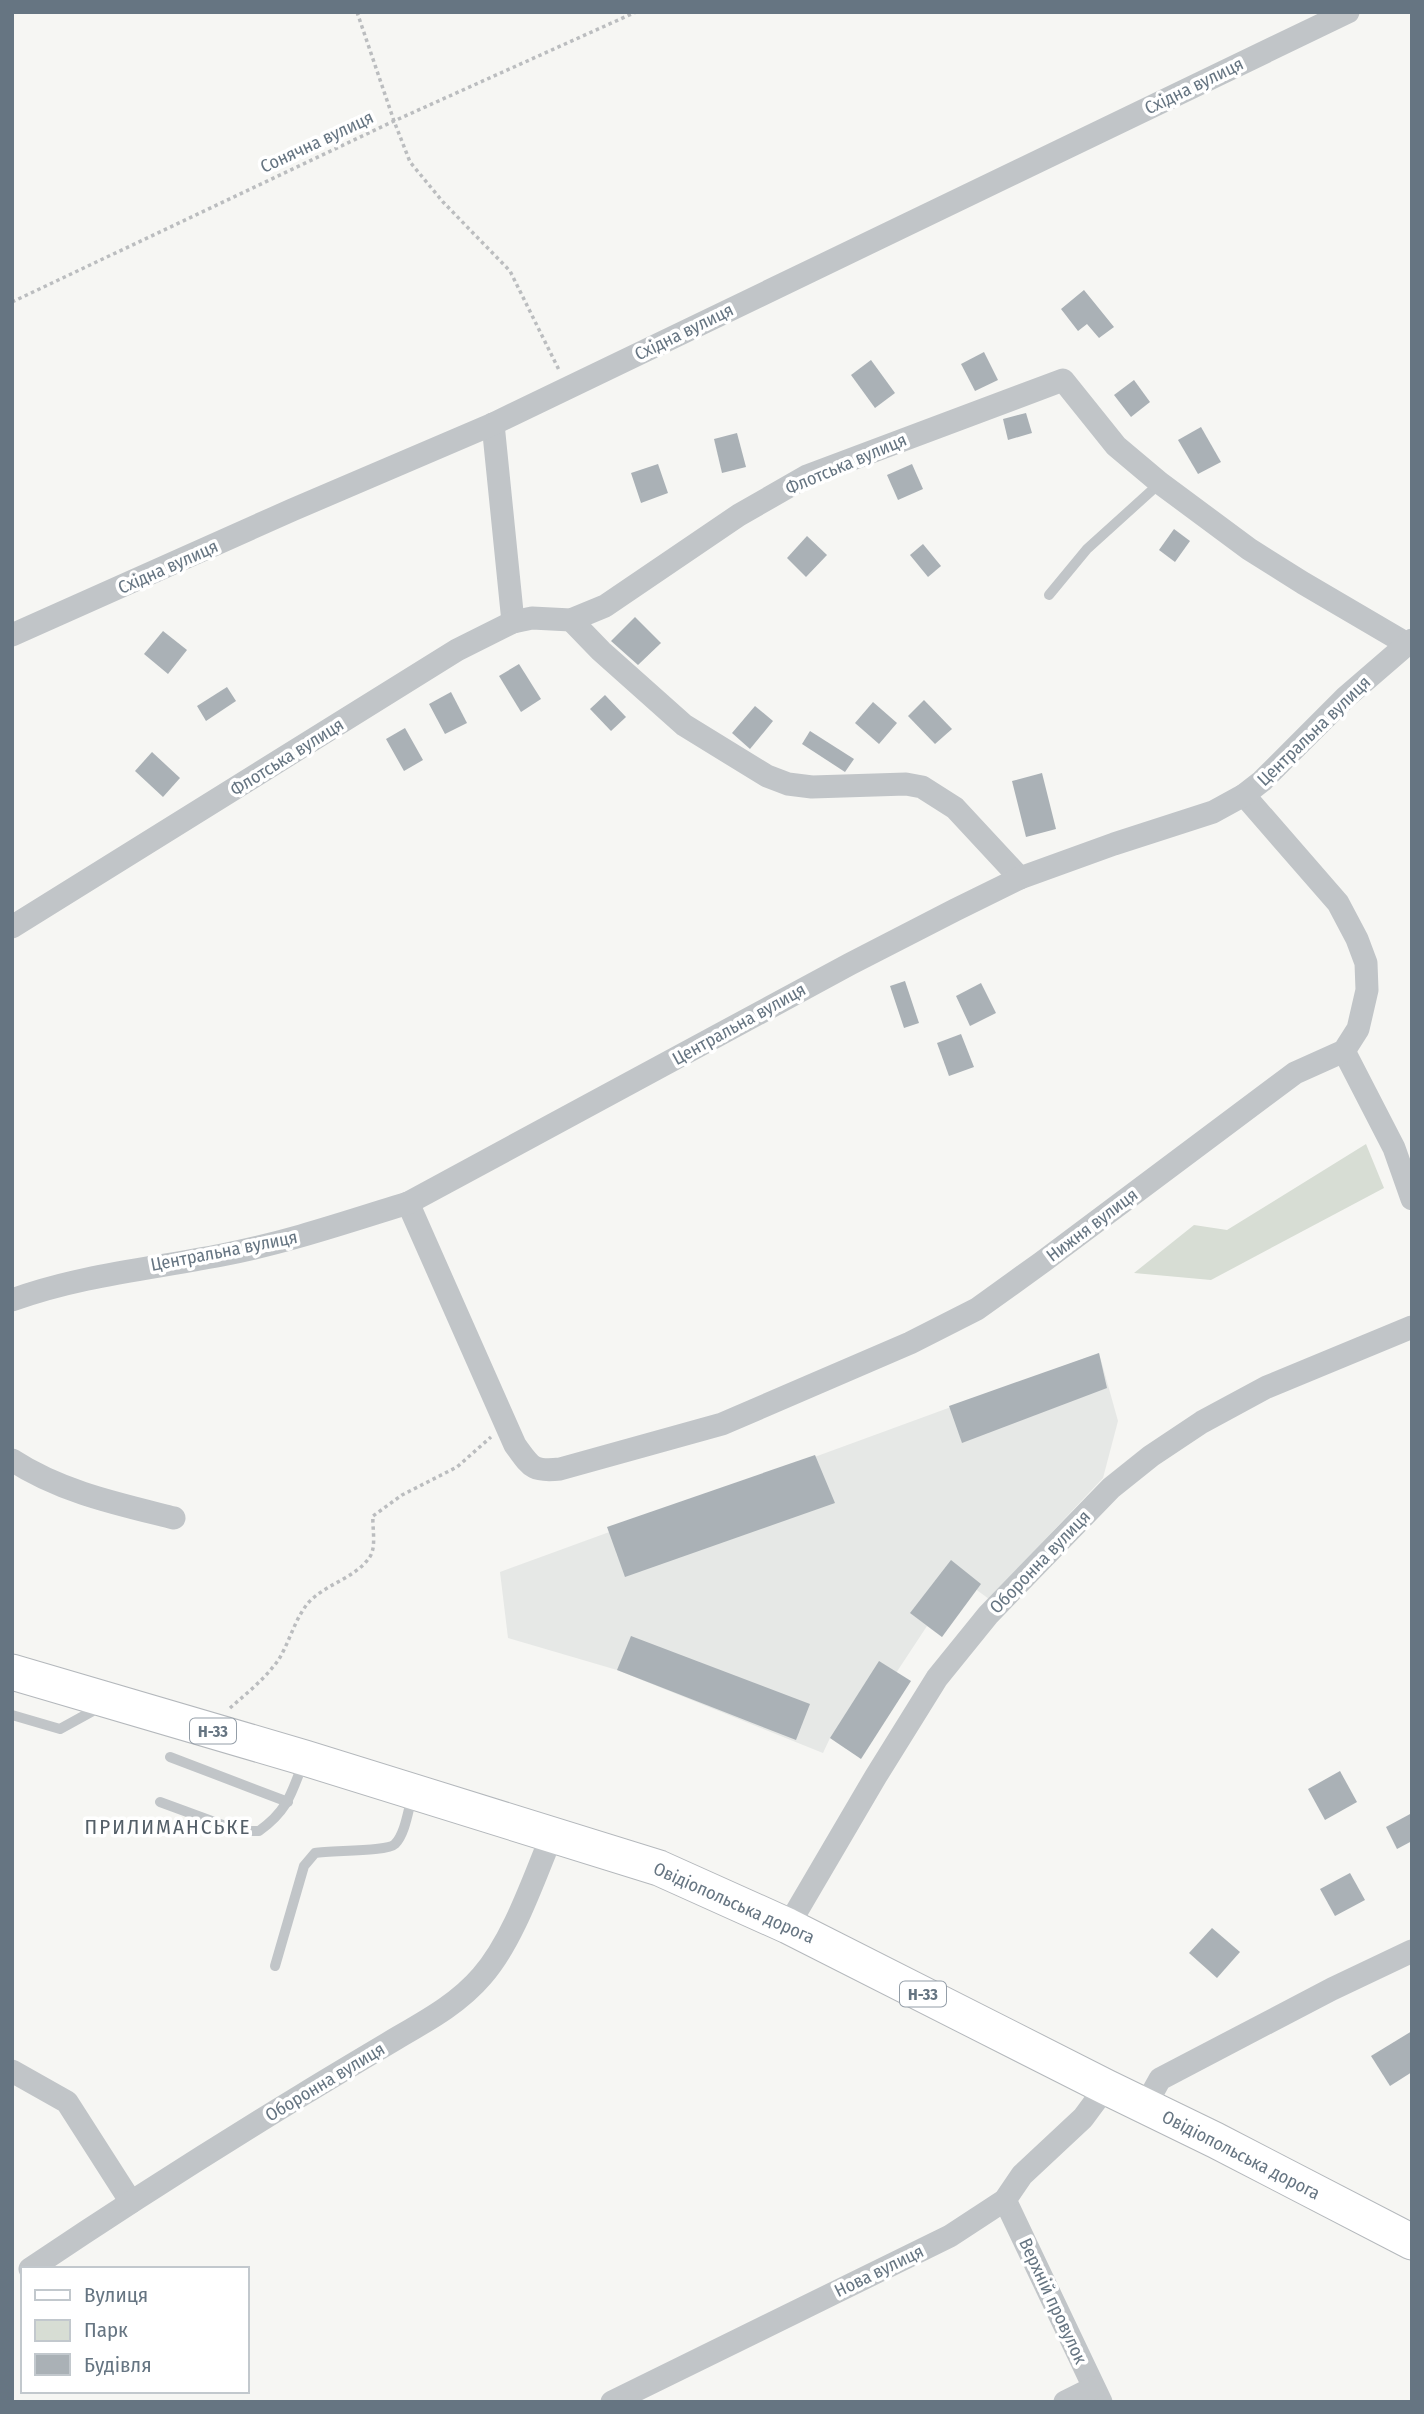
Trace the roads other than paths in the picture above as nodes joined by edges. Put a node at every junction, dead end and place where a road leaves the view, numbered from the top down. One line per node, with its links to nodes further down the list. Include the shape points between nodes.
1 (1348, 12): 2 (street, Східна вулиця)
2 (493, 424): 6 (street); 7 (street, Східна вулиця)
3 (1160, 483): 4 (lane, via 1087,549); 5 (street, Флотська вулиця, via 1116,446 1063,380 807,476 739,515 605,606); 8 (street, via 1292,577)
4 (1049, 596)
5 (571, 620): 6 (street, Флотська вулиця); 10 (street, via 684,725 767,776 812,787 906,783 922,787 955,808)
6 (513, 622): 11 (street, Флотська вулиця, via 457,650)
7 (12, 635)
8 (1409, 642): 9 (street, Центральна вулиця)
9 (1244, 795): 10 (street, Центральна вулиця, via 1213,812); 12 (street, via 1338,903 1357,939 1366,963 1367,990 1358,1029)
10 (1020, 878): 14 (street, Центральна вулиця, via 850,964)
11 (12, 927)
12 (1344, 1051): 13 (street, via 1394,1148); 14 (street, Нижня вулиця, via 1295,1073 987,1301 910,1343 722,1424 560,1469 541,1471 528,1463 515,1445)
13 (1412, 1199)
14 (408, 1203): 15 (street, Центральна вулиця, via 250,1248 97,1276)
15 (12, 1300)
16 (1412, 1327): 28 (street, Оборонна вулиця, via 1256,1393 1202,1422 1111,1488 988,1615 937,1678)
17 (12, 1460): 18 (street, via 91,1497)
18 (174, 1518)
19 (12, 1672): 20 (main road, Овідіопольська дорога / Н-33)
20 (110, 1701): 21 (lane, via 60,1729); 23 (main road, Овідіопольська дорога / Н-33)
21 (12, 1715)
22 (170, 1757): 26 (lane)
23 (305, 1758): 24 (main road, Овідіопольська дорога / Н-33); 26 (lane)
24 (414, 1791): 27 (main road, Овідіопольська дорога / Н-33); 30 (lane, via 395,1845 383,1850 315,1853 304,1866)
25 (160, 1802): 26 (lane, via 253,1832 270,1824)
26 (288, 1802)
27 (552, 1835): 28 (main road, Овідіопольська дорога / Н-33, via 659,1868); 35 (street, Оборонна вулиця, via 500,1950 466,1994)
28 (788, 1926): 32 (main road, Овідіопольська дорога / Н-33)
29 (1412, 1951): 33 (street, via 1160,2079)
30 (275, 1966)
31 (12, 2070): 35 (street, via 67,2102)
32 (1106, 2087): 33 (main road, Овідіопольська дорога / Н-33); 34 (street, Нова вулиця, via 1083,2119 1022,2175)
33 (1145, 2106): 36 (main road, Овідіопольська дорога / Н-33)
34 (1005, 2200): 38 (street, Верхній провулок); 39 (street, Нова вулиця, via 950,2236)
35 (131, 2202): 37 (street, Оборонна вулиця)
36 (1412, 2242)
37 (33, 2267)
38 (1097, 2395): 40 (street)
39 (612, 2402)
40 (1065, 2402)

